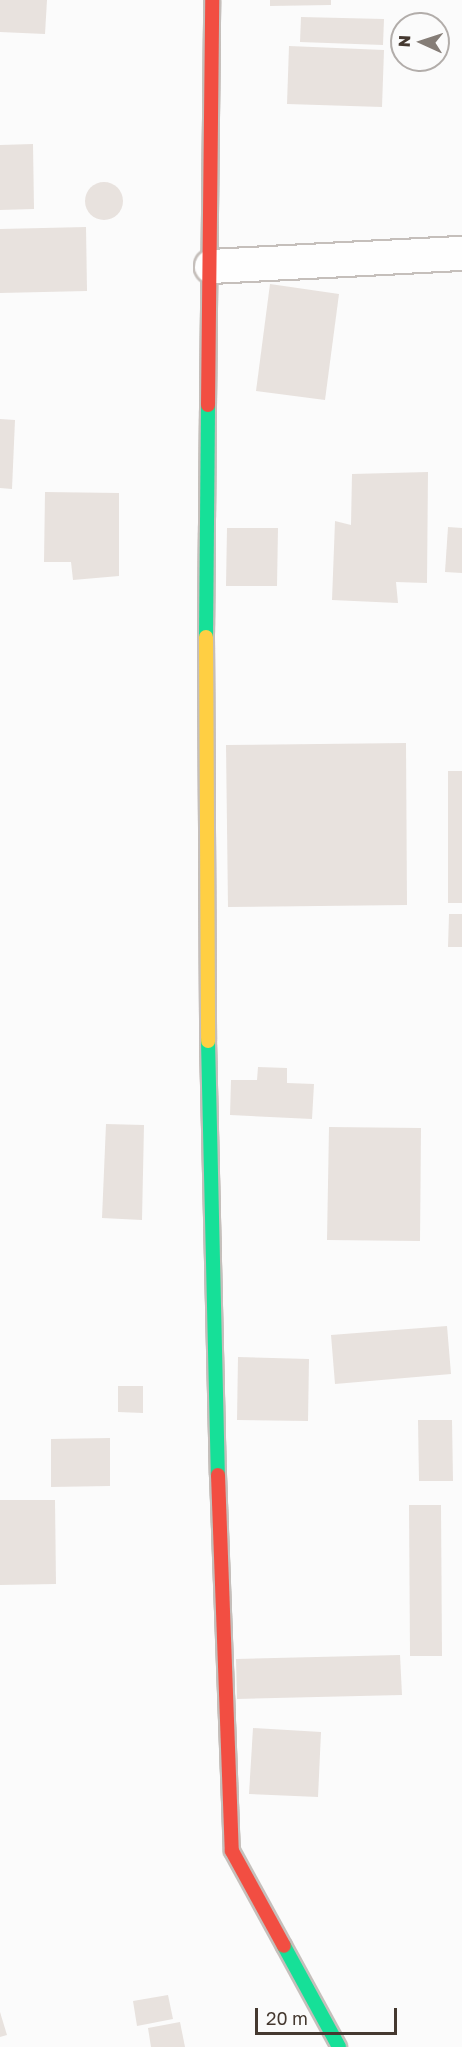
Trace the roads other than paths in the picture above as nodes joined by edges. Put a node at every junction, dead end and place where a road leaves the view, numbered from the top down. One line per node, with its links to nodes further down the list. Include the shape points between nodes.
1 (212, 0): 3 (street)
2 (462, 254): 3 (street)
3 (211, 266): 4 (street, via 205,757 211,1294 232,1851)
4 (339, 2047)

